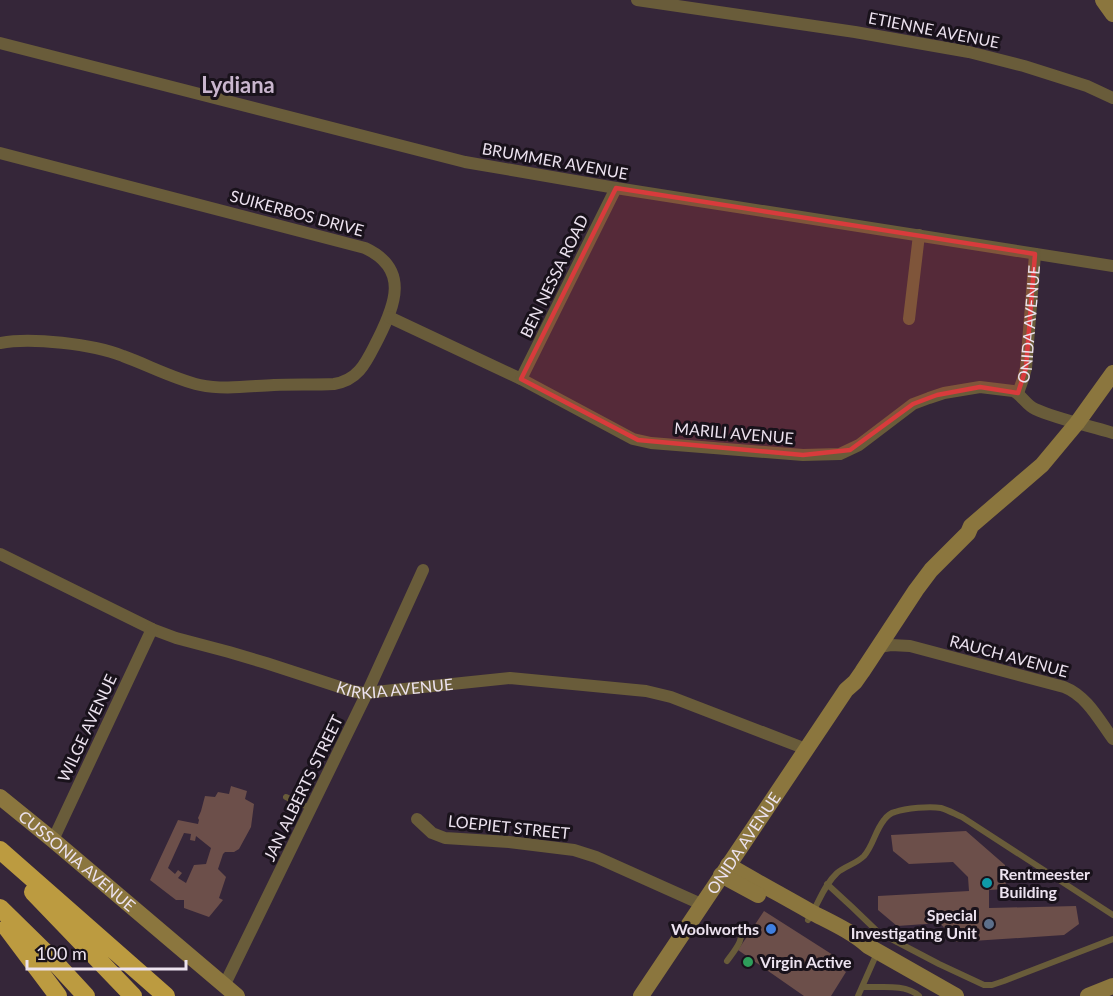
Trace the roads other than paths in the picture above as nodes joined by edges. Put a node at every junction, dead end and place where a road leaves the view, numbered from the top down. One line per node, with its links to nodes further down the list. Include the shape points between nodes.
1 (637, 0): 5 (street, ETIENNE AVENUE, via 969,52 1087,86)
2 (1103, 0): 3 (street)
3 (1113, 14)
4 (0, 43): 7 (street, BRUMMER AVENUE, via 438,156)
5 (1113, 98)
6 (0, 153): 11 (street, SUIKERBOS DRIVE, via 365,248 382,259 394,277 395,294)
7 (616, 188): 8 (street, BRUMMER AVENUE); 15 (street, BEN NESSA ROAD)
8 (919, 235): 9 (street, BRUMMER AVENUE); 12 (street)
9 (1035, 254): 10 (street, BRUMMER AVENUE); 16 (street, ONIDA AVENUE, via 1026,368)
10 (1113, 266)
11 (389, 317): 13 (street, SUIKERBOS DRIVE, via 362,367 349,380 334,384 208,386 97,348 18,341); 15 (street, MARILI AVENUE)
12 (909, 319)
13 (0, 344)
14 (1113, 373): 17 (street, ONIDA AVENUE)
15 (521, 379): 16 (street, MARILI AVENUE, via 638,440 803,456 850,450 914,404 937,395 980,387)
16 (1018, 393): 17 (street, MARILI AVENUE, via 1034,408)
17 (1077, 423): 18 (street, MARILI AVENUE); 19 (street, ONIDA AVENUE, via 1039,468)
18 (1113, 433)
19 (971, 526): 22 (street, ONIDA AVENUE, via 932,570); 26 (street, ONIDA AVENUE, via 956,533 924,567 856,665)
20 (0, 554): 23 (street, KIRKIA AVENUE)
21 (423, 570): 27 (street, JAN ALBERTS STREET)
22 (895, 622): 24 (street, via 900,638); 25 (street, ONIDA AVENUE)
23 (152, 629): 27 (street, KIRKIA AVENUE); 34 (street, WILGE AVENUE)
24 (910, 646): 25 (street, RAUCH AVENUE); 28 (street, RAUCH AVENUE, via 1070,689 1084,699)
25 (879, 647): 26 (street, ONIDA AVENUE)
26 (846, 690): 29 (street, ONIDA AVENUE)
27 (367, 693): 29 (street, KIRKIA AVENUE, via 510,678 646,691 680,700); 32 (street, JAN ALBERTS STREET)
28 (1113, 739)
29 (806, 749): 37 (street, ONIDA AVENUE)
30 (0, 797): 34 (street, CUSSONIA AVENUE)
31 (286, 797): 32 (lane)
32 (311, 809): 51 (street, JAN ALBERTS STREET)
33 (417, 819): 39 (street, LOEPIET STREET, via 432,833 446,838 574,850)
34 (53, 840): 51 (street, CUSSONIA AVENUE)
35 (0, 850): 55 (highway)
36 (0, 864): 54 (highway, via 33,892)
37 (725, 870): 39 (street, ONIDA AVENUE); 42 (street)
38 (827, 884): 41 (lane, via 841,869 864,856 889,815 902,810 940,808 962,817); 42 (lane); 45 (lane, via 878,932 987,985)
39 (701, 904): 56 (street, ONIDA AVENUE)
40 (0, 908): 53 (highway)
41 (1113, 915)
42 (811, 916): 46 (street, via 842,937)
43 (0, 921): 52 (highway)
44 (741, 925): 47 (lane, via 742,938)
45 (1113, 939)
46 (873, 949): 49 (lane); 50 (street)
47 (727, 961)
48 (1113, 986): 60 (street)
49 (862, 987): 57 (lane); 58 (lane, via 904,988)
50 (939, 990): 59 (street)
51 (231, 991)
52 (58, 996)
53 (86, 996)
54 (133, 996)
55 (166, 996)
56 (640, 996)
57 (858, 996)
58 (919, 996)
59 (956, 996)
60 (1088, 996)

